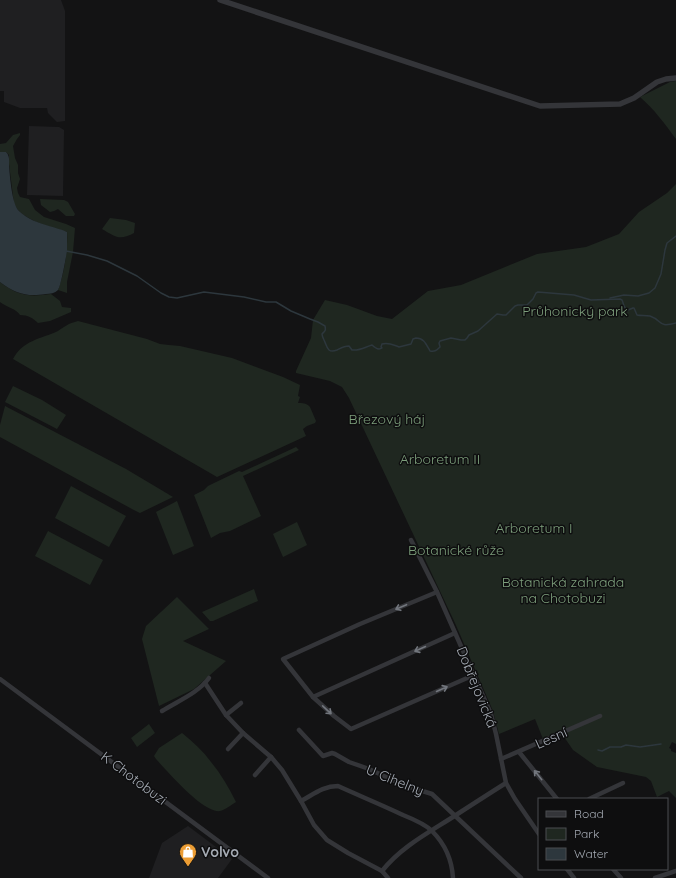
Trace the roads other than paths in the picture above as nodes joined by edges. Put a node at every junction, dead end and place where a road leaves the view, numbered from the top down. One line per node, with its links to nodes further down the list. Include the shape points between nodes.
1 (220, 0): 2 (street, via 540,106 620,104 634,98 656,82)
2 (676, 78)
3 (411, 540): 4 (street, Dobřejovická)
4 (437, 592): 5 (street, Dobřejovická); 10 (street, one-way to 10, via 283,659)
5 (455, 633): 6 (street, Dobřejovická); 10 (street, one-way to 10)
6 (474, 675): 10 (street, one-way to 6, via 351,729); 20 (street, Dobřejovická, via 491,714)
7 (0, 678): 34 (street, K Chotobuzi)
8 (209, 678): 9 (street)
9 (205, 683): 12 (street); 13 (street)
10 (313, 697)
11 (241, 703): 13 (street)
12 (162, 711)
13 (226, 715): 16 (street)
14 (600, 716): 18 (street, Lesní)
15 (299, 730): 27 (street, U Cihelny, via 323,756 335,754 403,785 432,794)
16 (243, 733): 17 (street); 19 (street)
17 (228, 749)
18 (519, 752): 20 (street, Lesní); 24 (street, one-way to 18)
19 (272, 757): 21 (street); 26 (street)
20 (501, 759): 22 (street, Dobřejovická)
21 (255, 775)
22 (506, 783): 27 (street); 29 (street, Dobřejovická)
23 (623, 783): 25 (street)
24 (556, 798)
25 (591, 798)
26 (302, 801): 28 (street, via 322,789 338,786); 32 (street, via 314,825 327,840)
27 (456, 816): 28 (street); 37 (street, U Cihelny)
28 (431, 830): 32 (street, via 404,849); 36 (street, via 448,854)
29 (538, 833)
30 (568, 870): 38 (street)
31 (614, 870): 39 (street)
32 (382, 871): 35 (street)
33 (676, 871): 40 (street)
34 (268, 878)
35 (388, 878)
36 (453, 878)
37 (521, 878)
38 (574, 878)
39 (621, 878)
40 (655, 878)

